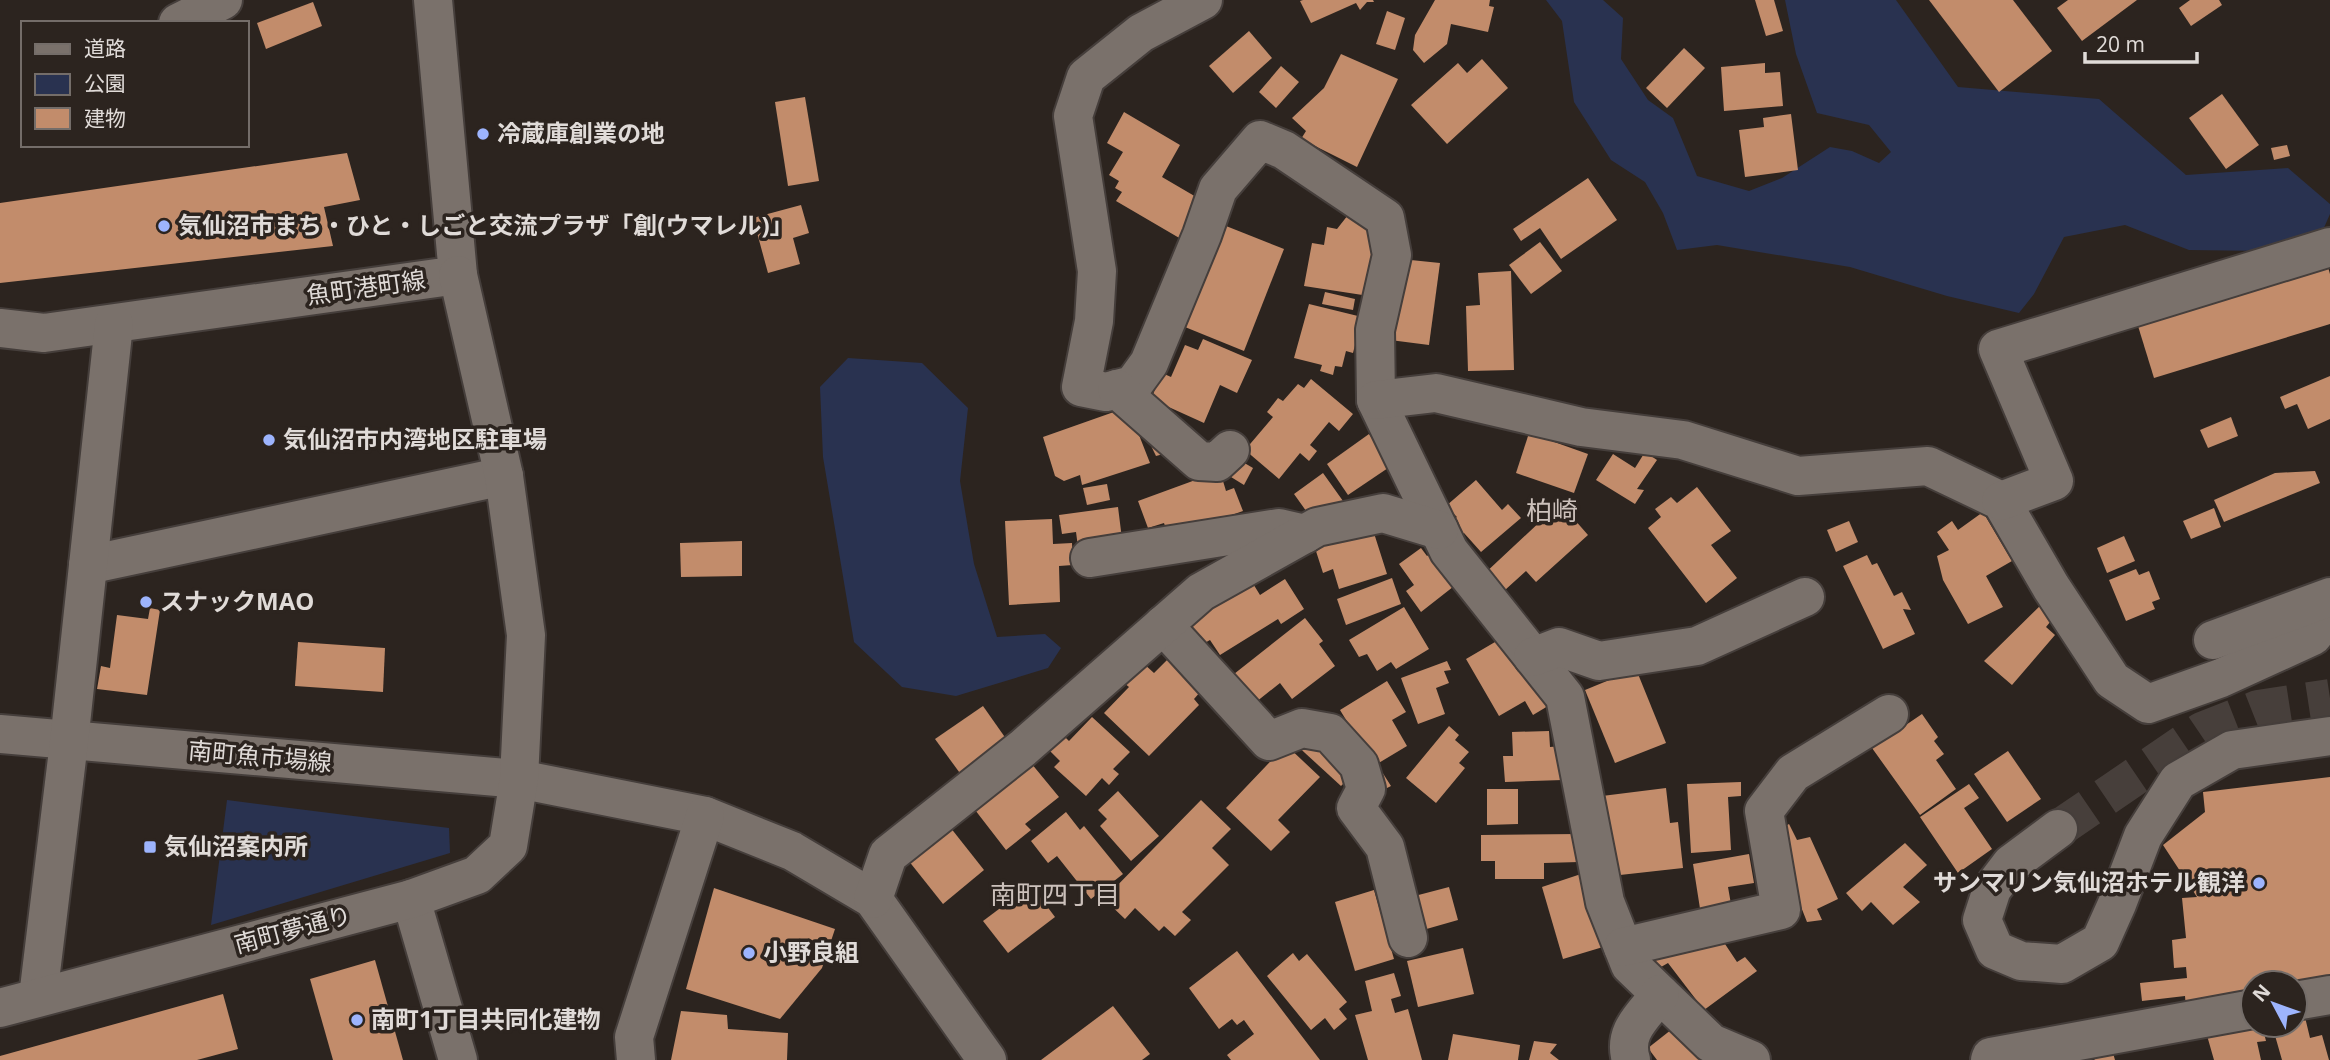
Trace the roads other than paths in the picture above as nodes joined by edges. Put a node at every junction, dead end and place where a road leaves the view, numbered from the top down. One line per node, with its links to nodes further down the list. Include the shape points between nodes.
1 (223, 0): 4 (street)
2 (433, 0): 6 (street, 魚町港町線)
3 (1203, 0): 9 (street, via 1142,33 1086,77 1073,116 1097,271 1094,321 1081,387 1106,392)
4 (182, 21)
5 (2330, 247): 13 (street, via 1998,349 2054,481)
6 (458, 275): 7 (street, 魚町港町線); 12 (street, 南町夢通り)
7 (114, 324): 8 (street, 魚町港町線, via 44,333); 17 (street)
8 (0, 328)
9 (1117, 389): 10 (street, via 1133,385 1149,363 1218,189 1259,140 1284,150 1385,218 1392,255 1375,330); 11 (street, via 1199,461 1217,462)
10 (1376, 400): 13 (street, via 1436,393 1581,427 1684,440 1798,476 1928,466); 14 (street)
11 (1230, 450)
12 (504, 476): 17 (street); 28 (street, 南町夢通り, via 526,635)
13 (2001, 501): 20 (street, via 2112,680 2148,704 2221,678 2313,636)
14 (1439, 530): 15 (street, via 1383,513 1317,527); 23 (street, via 1449,551)
15 (1305, 534): 16 (street, via 1279,528); 21 (street, via 1201,592)
16 (1090, 558)
17 (88, 565): 27 (street)
18 (1805, 597): 23 (street, via 1697,646 1600,661 1559,647)
19 (2330, 597): 22 (street)
20 (2330, 609)
21 (1163, 625): 31 (street, via 1023,748 888,855); 33 (street, via 1269,741 1302,728 1330,733 1359,765 1366,789 1356,808 1385,847)
22 (2213, 640)
23 (1533, 657): 34 (street, via 1565,697 1605,902)
24 (1889, 714): 34 (street, via 1793,774 1764,811 1781,910)
25 (0, 734): 27 (street, 南町魚市場線)
26 (2330, 736): 30 (street, via 2232,750 2178,781 2143,836 2100,942 2062,964 2021,961 1995,950 1983,920 1993,889 2011,864)
27 (69, 741): 28 (street, 南町魚市場線); 37 (street)
28 (519, 779): 29 (street, 南町魚市場線); 32 (street, 南町夢通り, via 508,846 477,875)
29 (705, 816): 31 (street, 南町魚市場線, via 792,851); 42 (street, via 634,1037)
30 (2058, 830)
31 (873, 899): 43 (street)
32 (411, 900): 37 (street, 南町夢通り); 41 (street)
33 (1408, 938)
34 (1623, 947): 35 (street, via 1630,965)
35 (1660, 994): 44 (street, via 1633,1027 1627,1046); 45 (street, via 1711,1043)
36 (2330, 995): 38 (street)
37 (38, 997): 39 (street, 南町夢通り)
38 (2309, 999)
39 (0, 1008)
40 (2239, 1012): 46 (street)
41 (458, 1060)
42 (636, 1060)
43 (988, 1060)
44 (1632, 1060)
45 (1751, 1060)
46 (1990, 1060)

